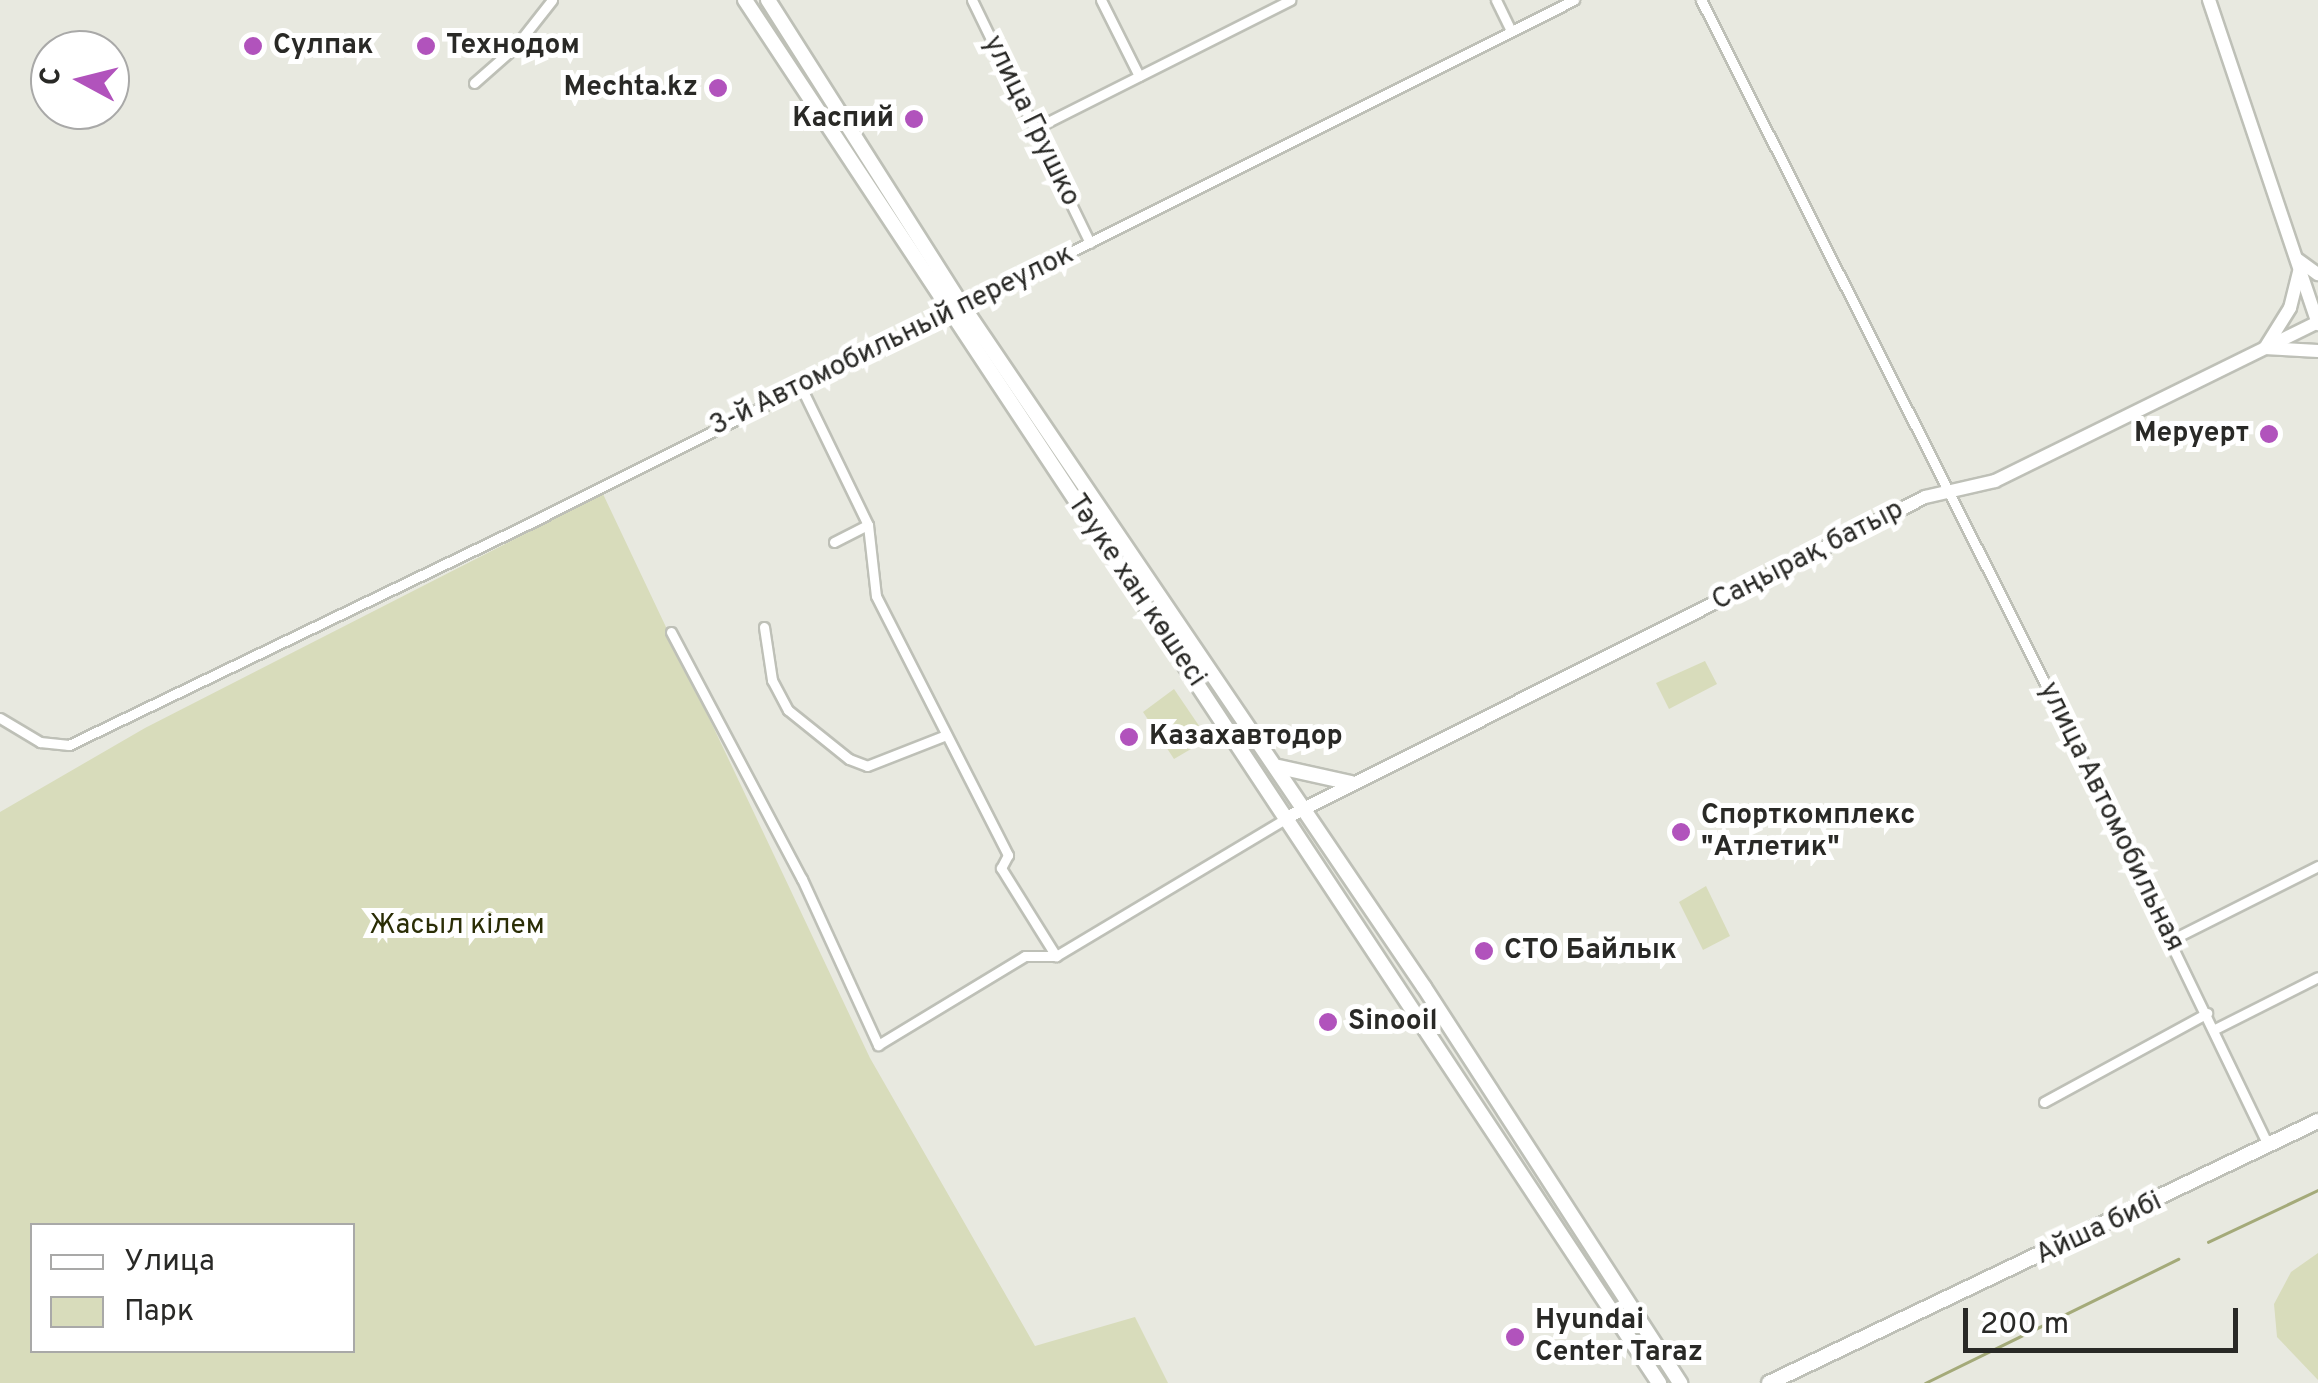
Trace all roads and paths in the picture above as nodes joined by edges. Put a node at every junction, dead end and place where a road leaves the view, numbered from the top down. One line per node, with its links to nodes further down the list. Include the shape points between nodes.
1 (552, 0): 13 (street, via 515,47)
2 (745, 0): 19 (main road, Тәуке хан көшесі)
3 (768, 0): 18 (main road, Тәуке хан көшесі)
4 (972, 0): 14 (street, улица Грушко)
5 (1101, 0): 12 (street)
6 (1290, 0): 12 (street)
7 (1496, 0): 11 (street)
8 (1574, 0): 11 (street, 3-й Автомобильный переулок)
9 (1701, 0): 24 (street, улица Автомобильная)
10 (2209, 0): 16 (street)
11 (1512, 31): 15 (street, 3-й Автомобильный переулок)
12 (1139, 76): 14 (street)
13 (474, 83)
14 (1034, 128): 15 (street, улица Грушко)
15 (1090, 242): 18 (street, 3-й Автомобильный переулок)
16 (2298, 264): 17 (street); 20 (street); 21 (street, via 2290,308)
17 (2318, 274)
18 (960, 302): 19 (street, 3-й Автомобильный переулок); 31 (main road, Тәуке хан көшесі)
19 (945, 310): 23 (street, 3-й Автомобильный переулок); 34 (main road, Тәуке хан көшесі)
20 (2318, 323): 21 (street, Саңырақ батыр)
21 (2266, 348): 22 (street); 24 (street, Саңырақ батыр, via 1995,481)
22 (2318, 352)
23 (800, 385): 25 (street); 29 (street, 3-й Автомобильный переулок, via 69,744 40,742)
24 (1948, 492): 32 (street, Саңырақ батыр, via 1734,590); 36 (street, улица Автомобильная)
25 (868, 525): 26 (street); 30 (street, via 876,596 916,664)
26 (834, 542)
27 (764, 627): 30 (street, via 772,680 788,710 849,759 867,766)
28 (671, 632): 37 (street, via 802,880 878,1045 1024,956)
29 (0, 718)
30 (946, 735): 37 (street, via 1008,856 1001,868)
31 (1277, 766): 32 (main road); 33 (main road, Тәуке хан көшесі)
32 (1351, 784): 33 (street, Саңырақ батыр)
33 (1304, 808): 34 (street, Саңырақ батыр); 45 (main road, Тәуке хан көшесі)
34 (1288, 818): 37 (street); 44 (main road, Тәуке хан көшесі)
35 (2318, 866): 36 (street)
36 (2171, 940): 39 (street, улица Автомобильная)
37 (1056, 956)
38 (2318, 977): 40 (street)
39 (2206, 1013): 40 (street, улица Автомобильная); 41 (street)
40 (2215, 1029): 43 (street, улица Автомобильная)
41 (2044, 1102)
42 (2318, 1121): 43 (main road, Айша бибі)
43 (2268, 1145): 46 (main road, Айша бибі)
44 (1659, 1383)
45 (1680, 1383)
46 (1769, 1383)

